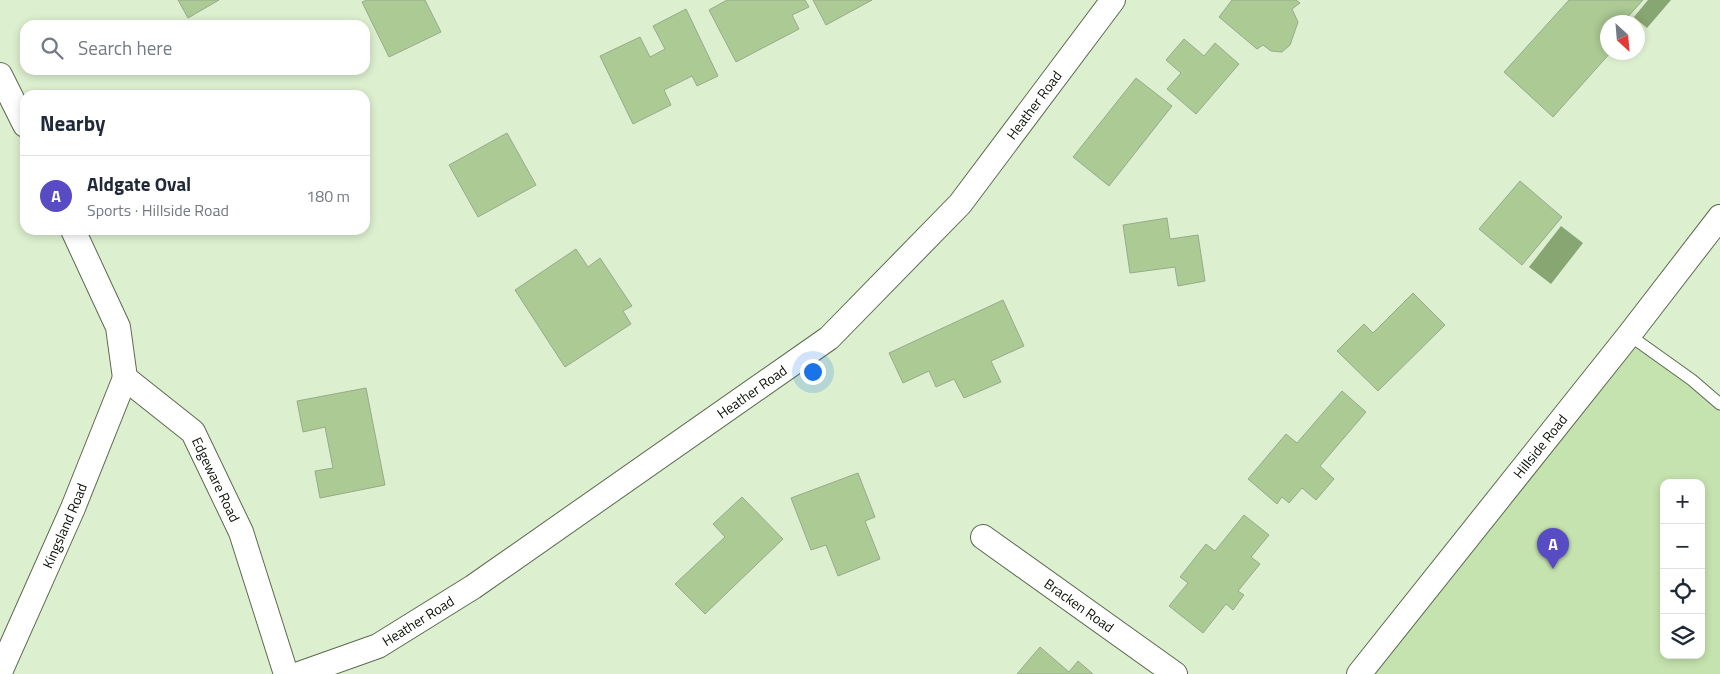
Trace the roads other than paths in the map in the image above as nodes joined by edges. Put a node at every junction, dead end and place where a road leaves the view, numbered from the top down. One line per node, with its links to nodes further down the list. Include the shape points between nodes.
1 (1113, 0): 12 (street, Heather Road, via 960,204 829,338 473,587 378,646)
2 (0, 75): 3 (street)
3 (20, 115)
4 (1720, 217): 6 (street, Hillside Road)
5 (75, 235): 7 (street, via 118,327)
6 (1630, 335): 8 (lane); 14 (street, Hillside Road)
7 (125, 378): 10 (street, Kingsland Road, via 73,508); 11 (street, Edgeware Road, via 193,432 240,532)
8 (1720, 404)
9 (983, 537): 13 (street, Bracken Road)
10 (0, 672)
11 (286, 674)
12 (299, 674)
13 (1175, 674)
14 (1359, 674)

